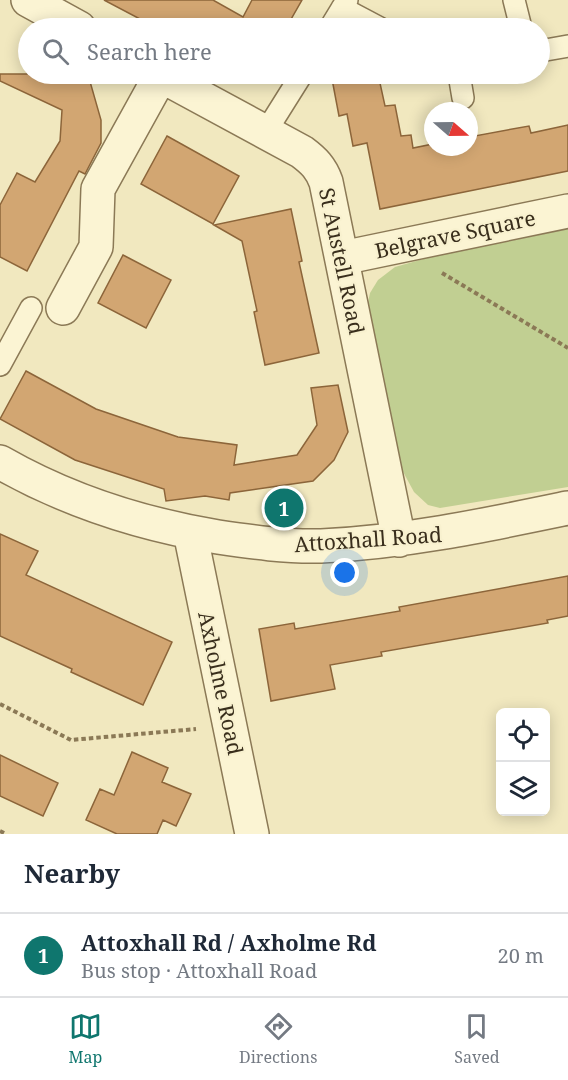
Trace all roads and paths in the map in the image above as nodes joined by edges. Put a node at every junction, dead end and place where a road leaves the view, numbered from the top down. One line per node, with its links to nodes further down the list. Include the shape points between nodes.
1 (28, 0): 4 (street)
2 (514, 0): 7 (lane)
3 (345, 4): 5 (lane); 6 (lane)
4 (61, 18)
5 (336, 18)
6 (365, 18)
7 (518, 18)
8 (568, 45): 9 (lane)
9 (550, 49)
10 (155, 84): 19 (street, via 98,189 96,247)
11 (178, 84): 15 (street, St Austell Road)
12 (296, 84): 15 (lane)
13 (461, 84): 14 (lane)
14 (463, 98)
15 (265, 133): 18 (street, St Austell Road, via 302,152 322,170)
16 (568, 210): 17 (street, Belgrave Square)
17 (397, 247): 18 (street, Belgrave Square); 20 (path)
18 (342, 258): 25 (street, St Austell Road)
19 (47, 308): 21 (lane)
20 (568, 348)
21 (0, 365)
22 (0, 462): 24 (street, Attoxhall Road, via 82,502)
23 (568, 508): 25 (street, Attoxhall Road)
24 (190, 532): 25 (street, Attoxhall Road, via 295,546); 27 (street, Axholme Road)
25 (399, 540)
26 (0, 704): 27 (path, via 71,740)
27 (229, 725): 30 (street, Axholme Road)
28 (0, 831): 29 (path)
29 (6, 834)
30 (252, 834)

